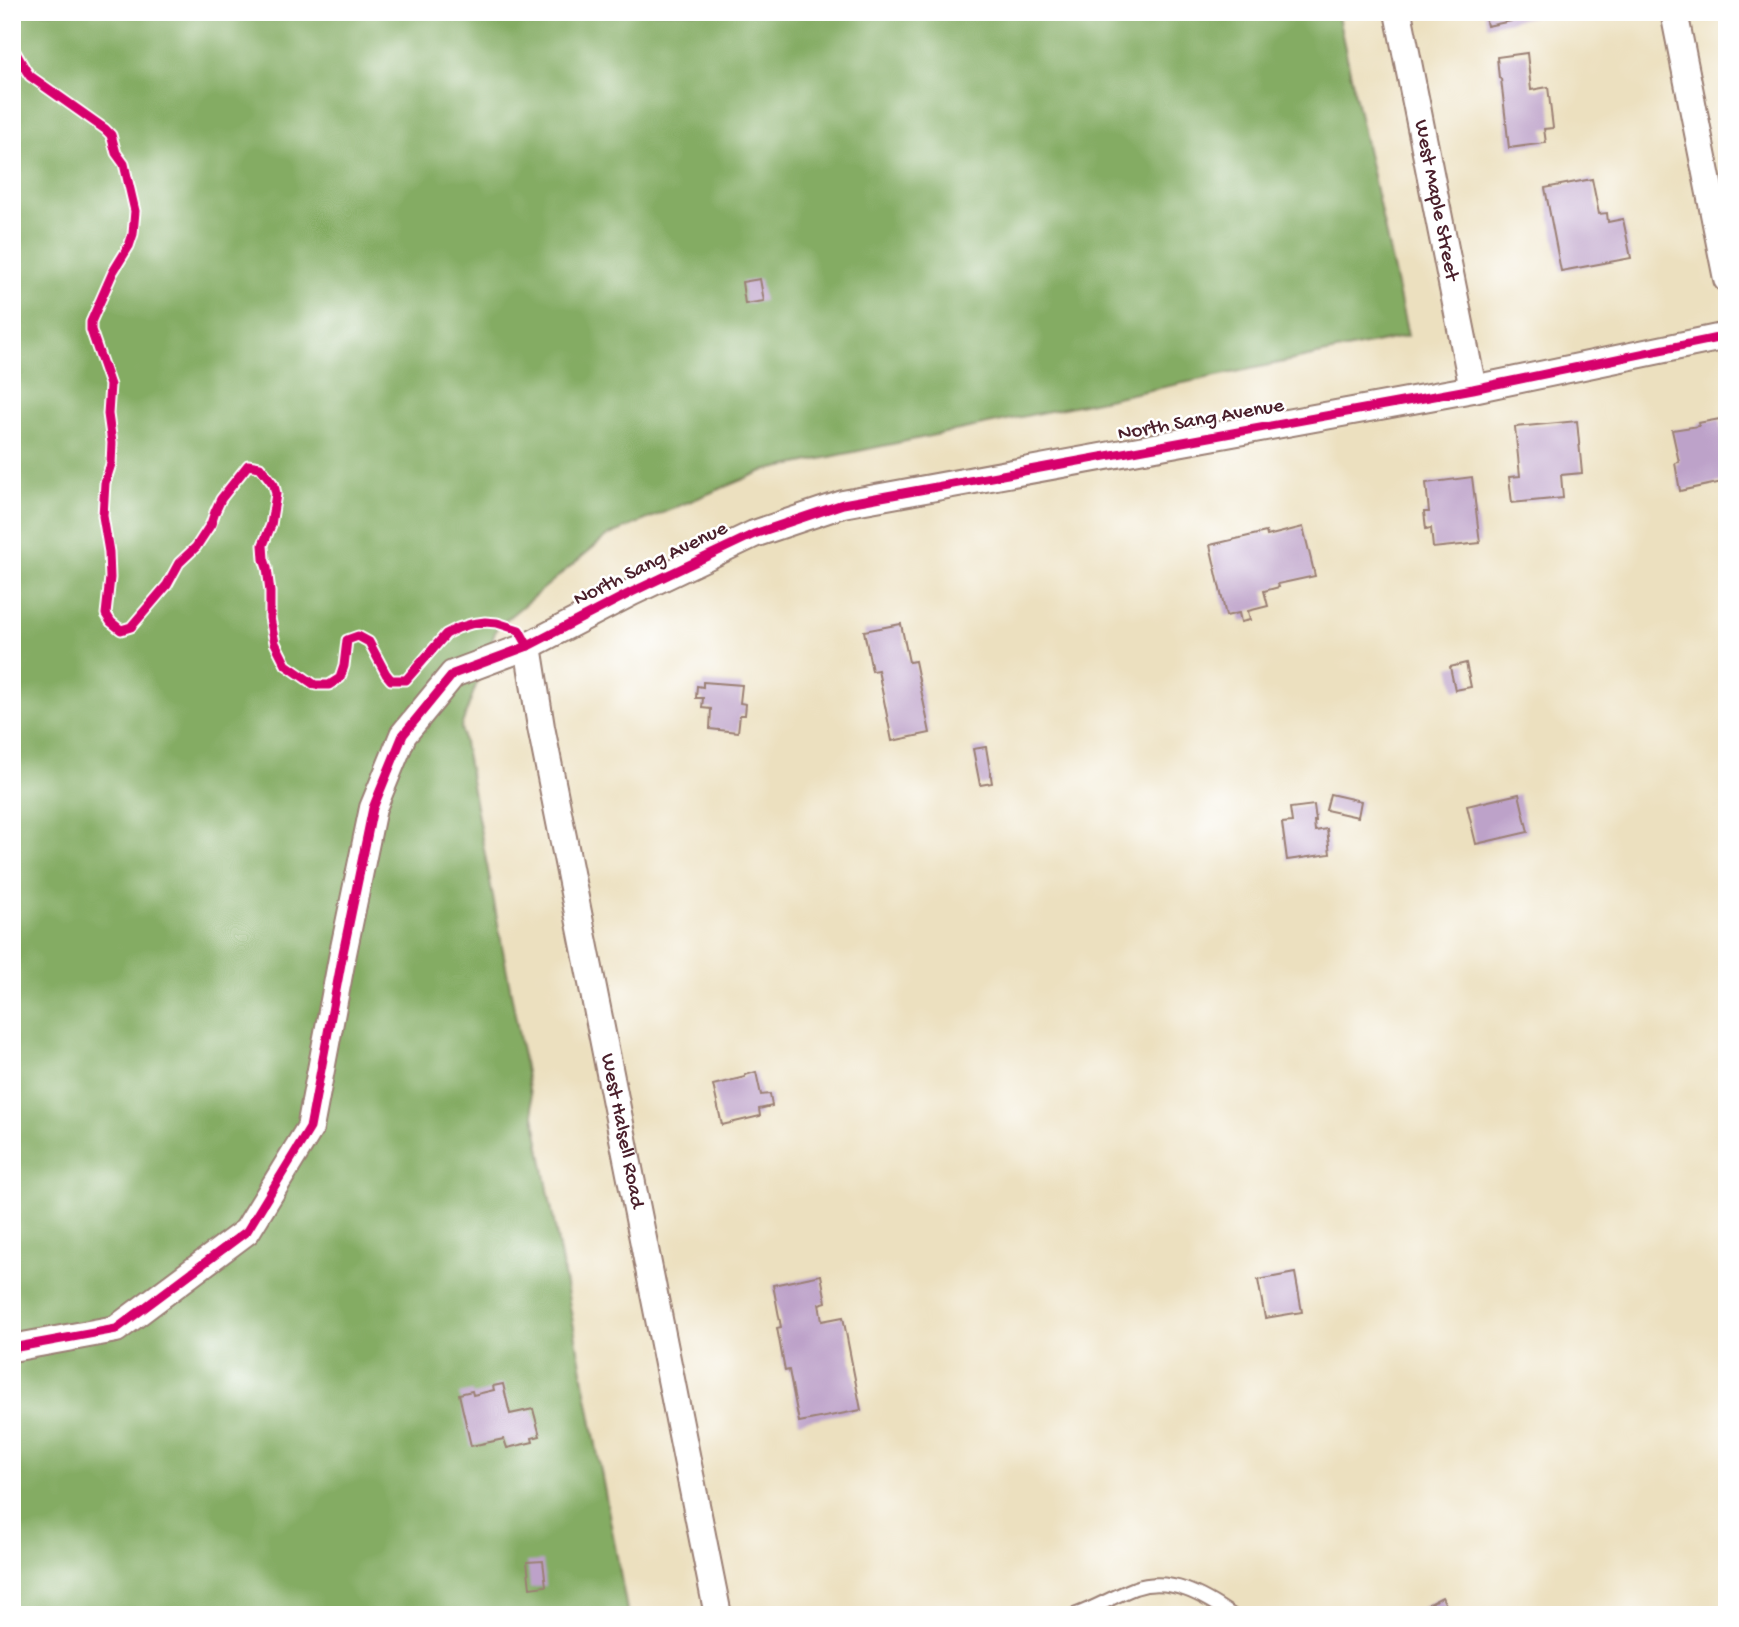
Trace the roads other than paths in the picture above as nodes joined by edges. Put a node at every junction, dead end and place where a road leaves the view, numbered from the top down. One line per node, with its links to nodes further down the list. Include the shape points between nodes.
1 (1398, 12): 5 (street, West Maple Street)
2 (1674, 12): 3 (street)
3 (1727, 279)
4 (1727, 336): 5 (street, North Sang Avenue)
5 (1473, 389): 6 (street, North Sang Avenue, via 843,505 754,534)
6 (528, 646): 7 (street, North Sang Avenue, via 453,674 403,735 373,808 310,1128 247,1231 116,1329); 8 (street, West Halsell Road)
7 (12, 1348)
8 (718, 1615)
9 (1073, 1615): 10 (lane, via 1136,1588 1157,1584 1178,1586)
10 (1232, 1615)

